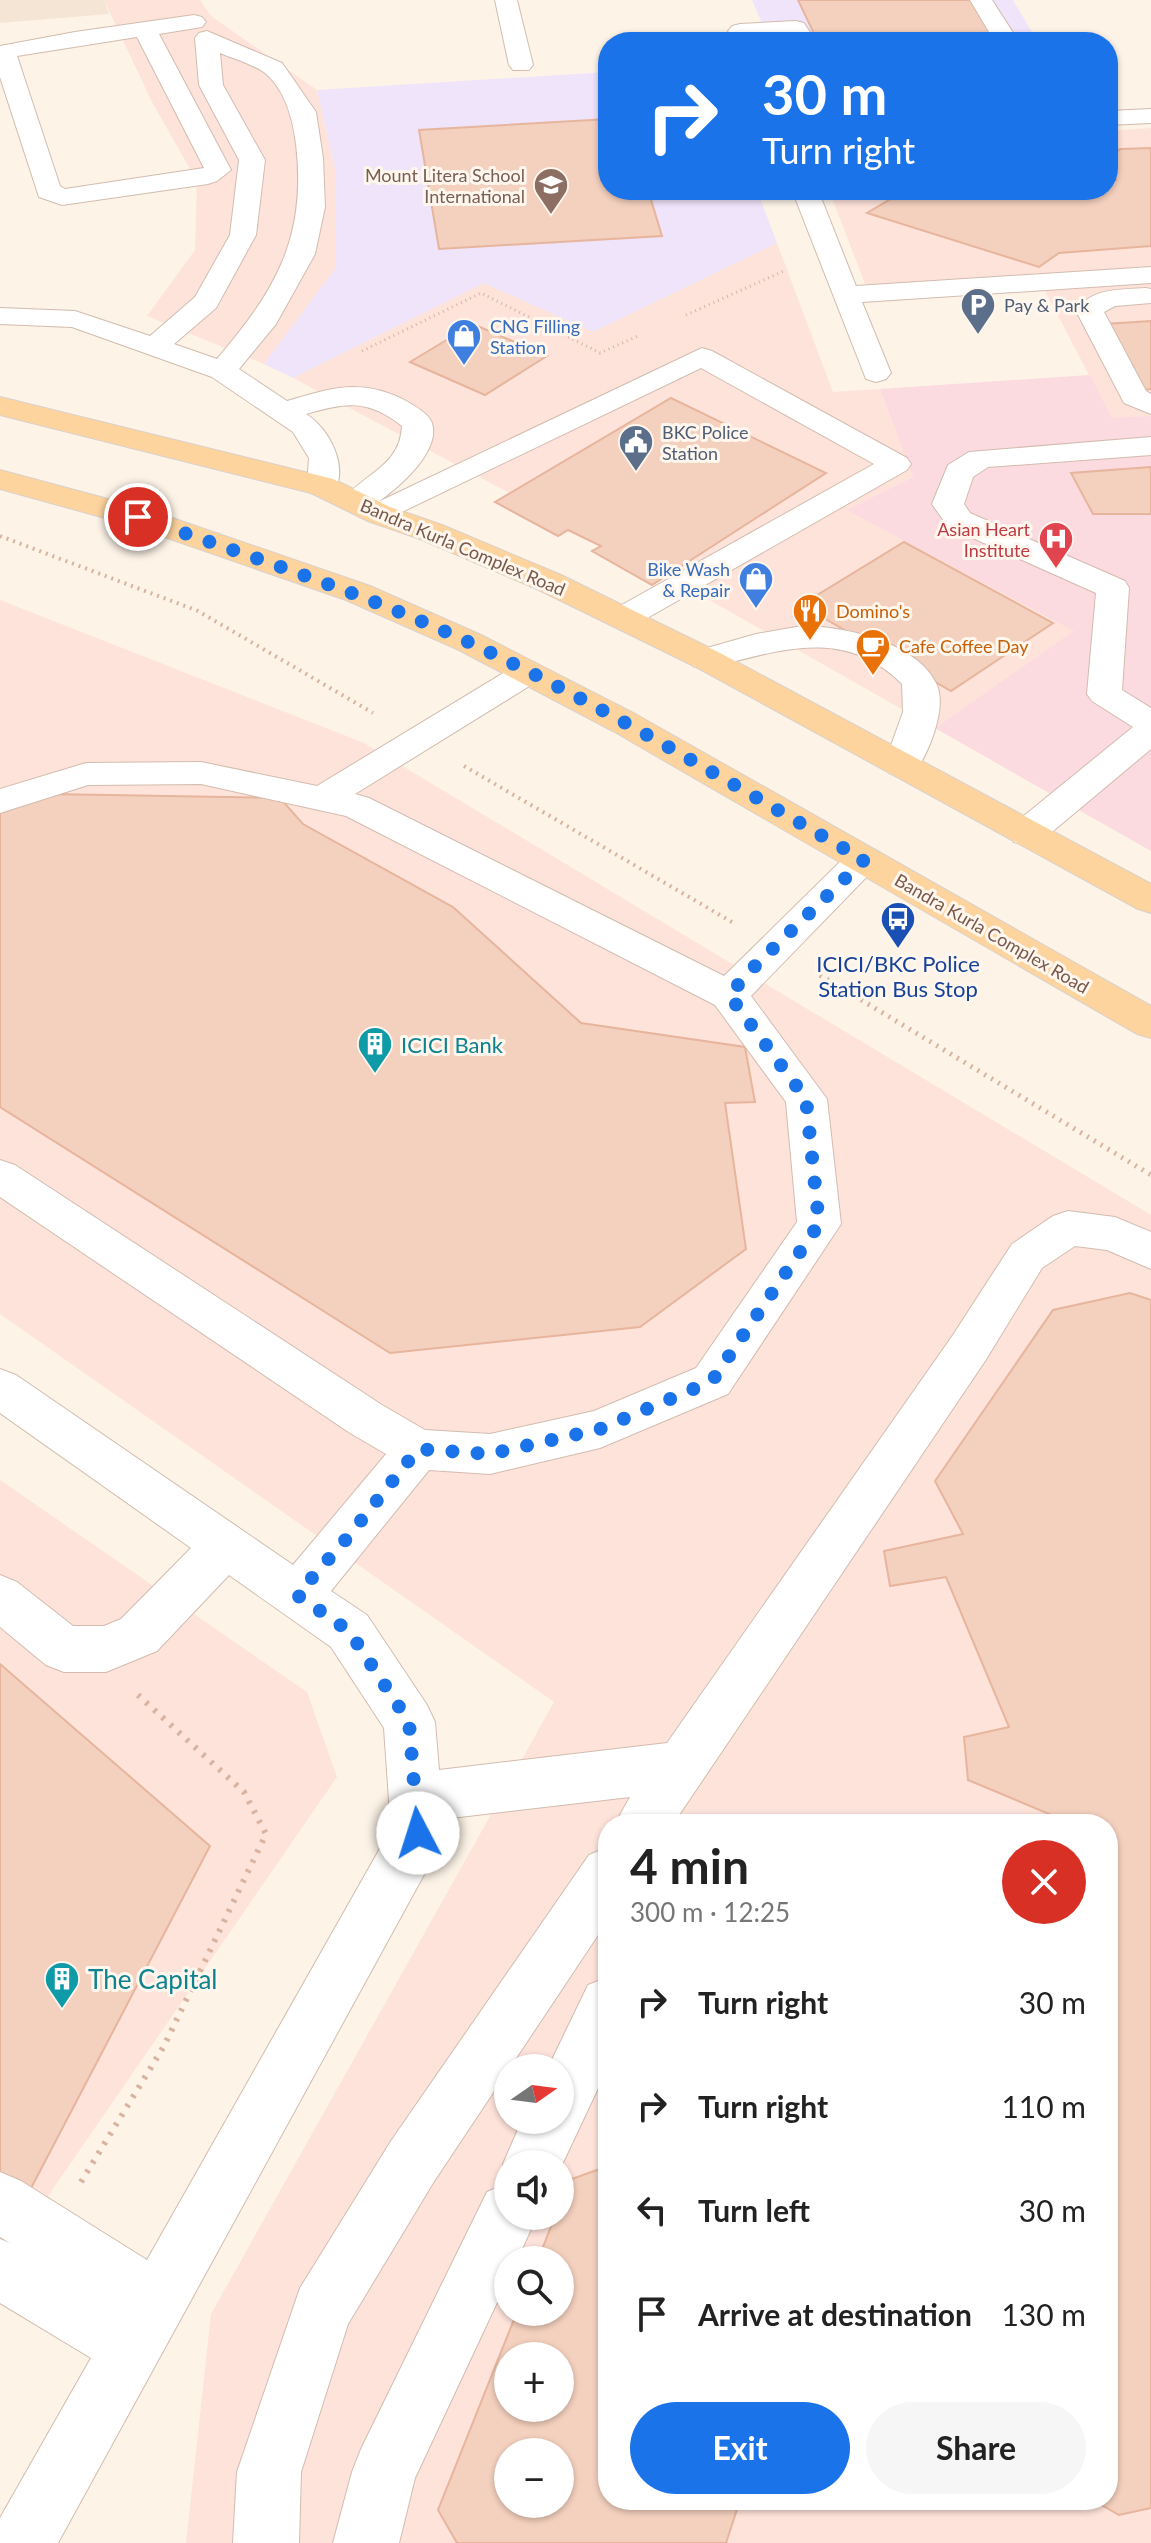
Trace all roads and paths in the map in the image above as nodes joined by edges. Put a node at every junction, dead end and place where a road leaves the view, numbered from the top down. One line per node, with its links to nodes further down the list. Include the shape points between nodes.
1 (177, 0): 7 (street)
2 (506, 0): 11 (street)
3 (785, 0): 9 (street)
4 (981, 0): 10 (street)
5 (738, 28): 8 (street)
6 (145, 29): 6 (street, via 4,52 48,191 62,197 208,176 218,170); 7 (street)
7 (200, 30): 22 (street, via 211,85 252,160 243,235 206,302); 24 (street, via 274,68 304,112 310,158 312,207 301,254 262,324)
8 (773, 32)
9 (799, 32)
10 (1001, 32)
11 (521, 65)
12 (1151, 116): 13 (street)
13 (1118, 118)
14 (809, 200): 15 (street)
15 (830, 251): 17 (street); 19 (path)
16 (1151, 275): 17 (street)
17 (846, 295): 25 (street)
18 (1151, 296): 26 (street, via 1104,300 1090,311 1134,397)
19 (686, 315)
20 (0, 316): 22 (street, via 75,319)
21 (643, 334): 23 (path, via 600,353 481,293)
22 (154, 347): 24 (street)
23 (359, 352)
24 (222, 371): 28 (street)
25 (876, 373)
26 (1151, 405)
27 (0, 406): 31 (main road, Bandra Kurla Complex Road)
28 (283, 411): 31 (street, via 305,426 324,458); 32 (street, via 364,394 394,404 417,423 409,456)
29 (1151, 446): 37 (street, via 980,458 959,472 948,504 959,520 1113,588 1104,694)
30 (0, 479): 36 (main road, Bandra Kurla Complex Road, via 138,517 358,593)
31 (322, 486): 32 (main road, Bandra Kurla Complex Road)
32 (368, 509): 34 (main road, Bandra Kurla Complex Road); 34 (street, via 418,495 702,357 896,464)
33 (0, 536): 39 (path, via 198,611)
34 (632, 613): 35 (main road, Bandra Kurla Complex Road)
35 (705, 659): 40 (main road, Bandra Kurla Complex Road); 40 (street, via 771,641 824,634 878,651 916,678 922,692)
36 (527, 673): 39 (street); 44 (main road, Bandra Kurla Complex Road)
37 (1151, 723)
38 (1151, 731): 43 (street)
39 (418, 740): 41 (street); 46 (path)
40 (902, 765): 43 (main road, Bandra Kurla Complex Road)
41 (323, 798): 42 (street, via 201,773 86,774); 47 (street, via 356,806)
42 (0, 801)
43 (1027, 833): 45 (main road, Bandra Kurla Complex Road)
44 (864, 860): 46 (street); 48 (main road, Bandra Kurla Complex Road)
45 (1151, 900)
46 (775, 947): 47 (street); 49 (path)
47 (729, 995): 53 (street, via 806,1099 819,1224 712,1381 586,1433 490,1454)
48 (1151, 1024)
49 (1151, 1175)
50 (0, 1176): 53 (street)
51 (1151, 1252): 58 (street, via 1115,1234 1068,1228 1027,1256)
52 (0, 1388): 54 (street)
53 (418, 1449): 55 (street)
54 (226, 1545): 55 (street); 56 (street, via 139,1635 106,1649 64,1649)
55 (297, 1595): 59 (street, via 349,1631 409,1722)
56 (0, 1597)
57 (130, 1687): 66 (path, via 244,1792 266,1834 164,2046)
58 (682, 1766): 59 (street); 60 (street)
59 (415, 1798): 68 (street, via 418,1833)
60 (649, 1814)
61 (598, 1890): 70 (street, via 412,2162 322,2310 269,2472)
62 (598, 2026): 63 (street)
63 (574, 2076)
64 (0, 2202): 66 (street)
65 (500, 2230): 71 (street, via 384,2472)
66 (49, 2235): 68 (street)
67 (0, 2269): 68 (street)
68 (144, 2324): 69 (street)
69 (22, 2543)
70 (266, 2543)
71 (366, 2543)

